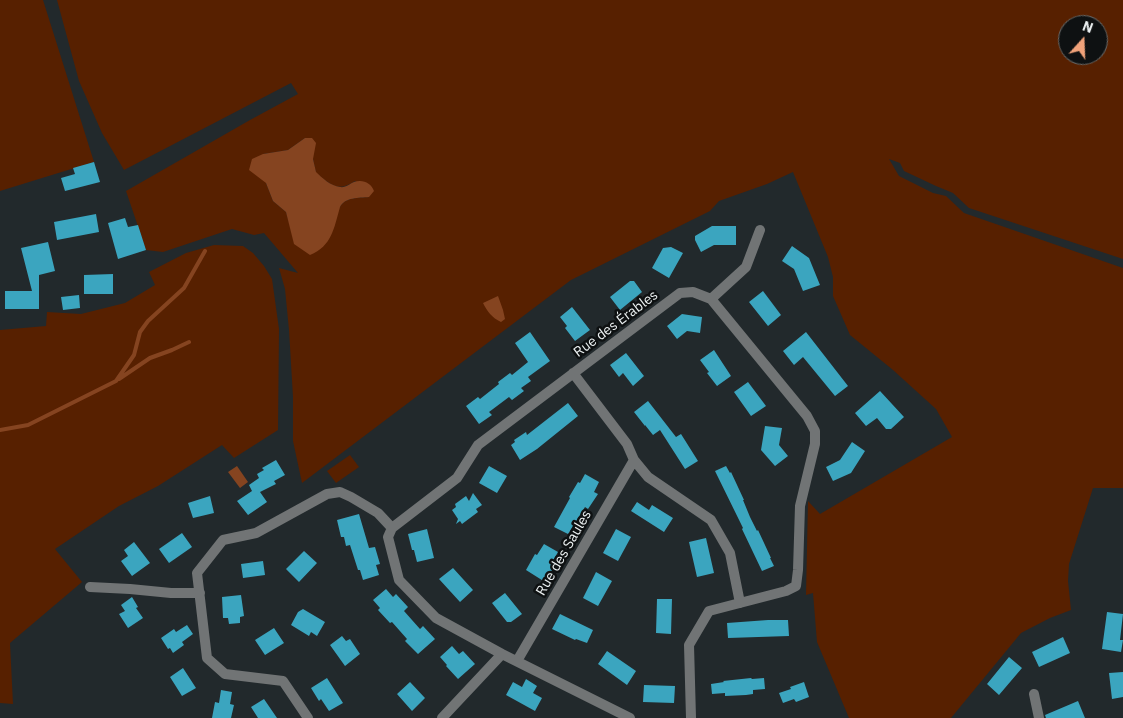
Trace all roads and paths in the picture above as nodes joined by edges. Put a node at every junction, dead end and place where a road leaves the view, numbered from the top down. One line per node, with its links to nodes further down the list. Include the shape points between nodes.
1 (760, 230): 2 (street, via 746,267)
2 (710, 299): 3 (street, Rue des Érables, via 694,292 680,293); 8 (street, via 808,416 815,431 815,444 800,506 796,586)
3 (573, 373): 4 (street, via 628,444); 5 (street, Rue des Érables, via 478,445 457,478)
4 (634, 460): 8 (street, via 648,477 711,520 730,553); 10 (street, Rue des Saules)
5 (392, 528): 7 (street, via 378,513 351,497 340,492 327,494 256,533 223,540 197,572); 9 (street, via 388,537 399,580 436,618)
6 (90, 587): 7 (street)
7 (200, 593): 12 (street, via 207,658 225,674 283,681)
8 (740, 602): 15 (street, via 709,611 689,645)
9 (502, 654): 10 (street); 13 (street)
10 (516, 661): 14 (street)
11 (1034, 694): 16 (street)
12 (308, 718)
13 (442, 718)
14 (630, 718)
15 (691, 718)
16 (1039, 718)

